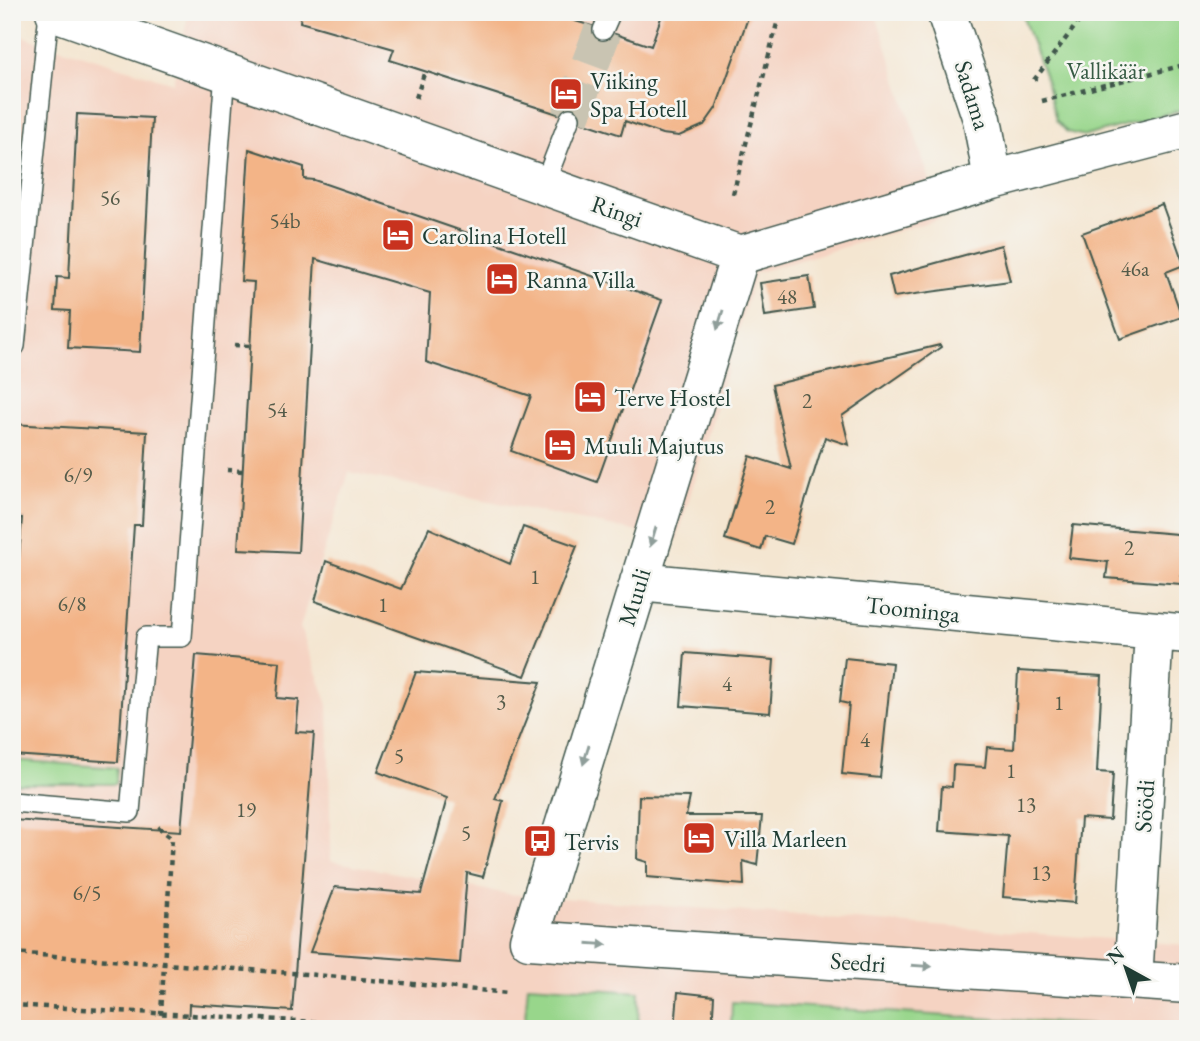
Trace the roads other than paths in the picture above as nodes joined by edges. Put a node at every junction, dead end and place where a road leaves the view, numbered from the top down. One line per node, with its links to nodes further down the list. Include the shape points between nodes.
1 (49, 12): 10 (lane)
2 (55, 12): 4 (street, Ringi)
3 (946, 12): 7 (street, Sadama, via 982,119)
4 (225, 72): 8 (street, Ringi); 13 (lane, via 182,638 146,637 130,812)
5 (569, 118): 8 (lane)
6 (1188, 129): 7 (street)
7 (993, 180): 9 (street)
8 (544, 185): 9 (street, Ringi)
9 (740, 255): 11 (street, Muuli, one-way to 11)
10 (15, 346)
11 (639, 582): 12 (street, Toominga); 14 (street, Muuli, one-way to 14)
12 (1171, 633): 15 (street, Söödi)
13 (12, 802)
14 (529, 940): 15 (street, Seedri, one-way to 15)
15 (1133, 980): 16 (street, Seedri)
16 (1188, 984)

